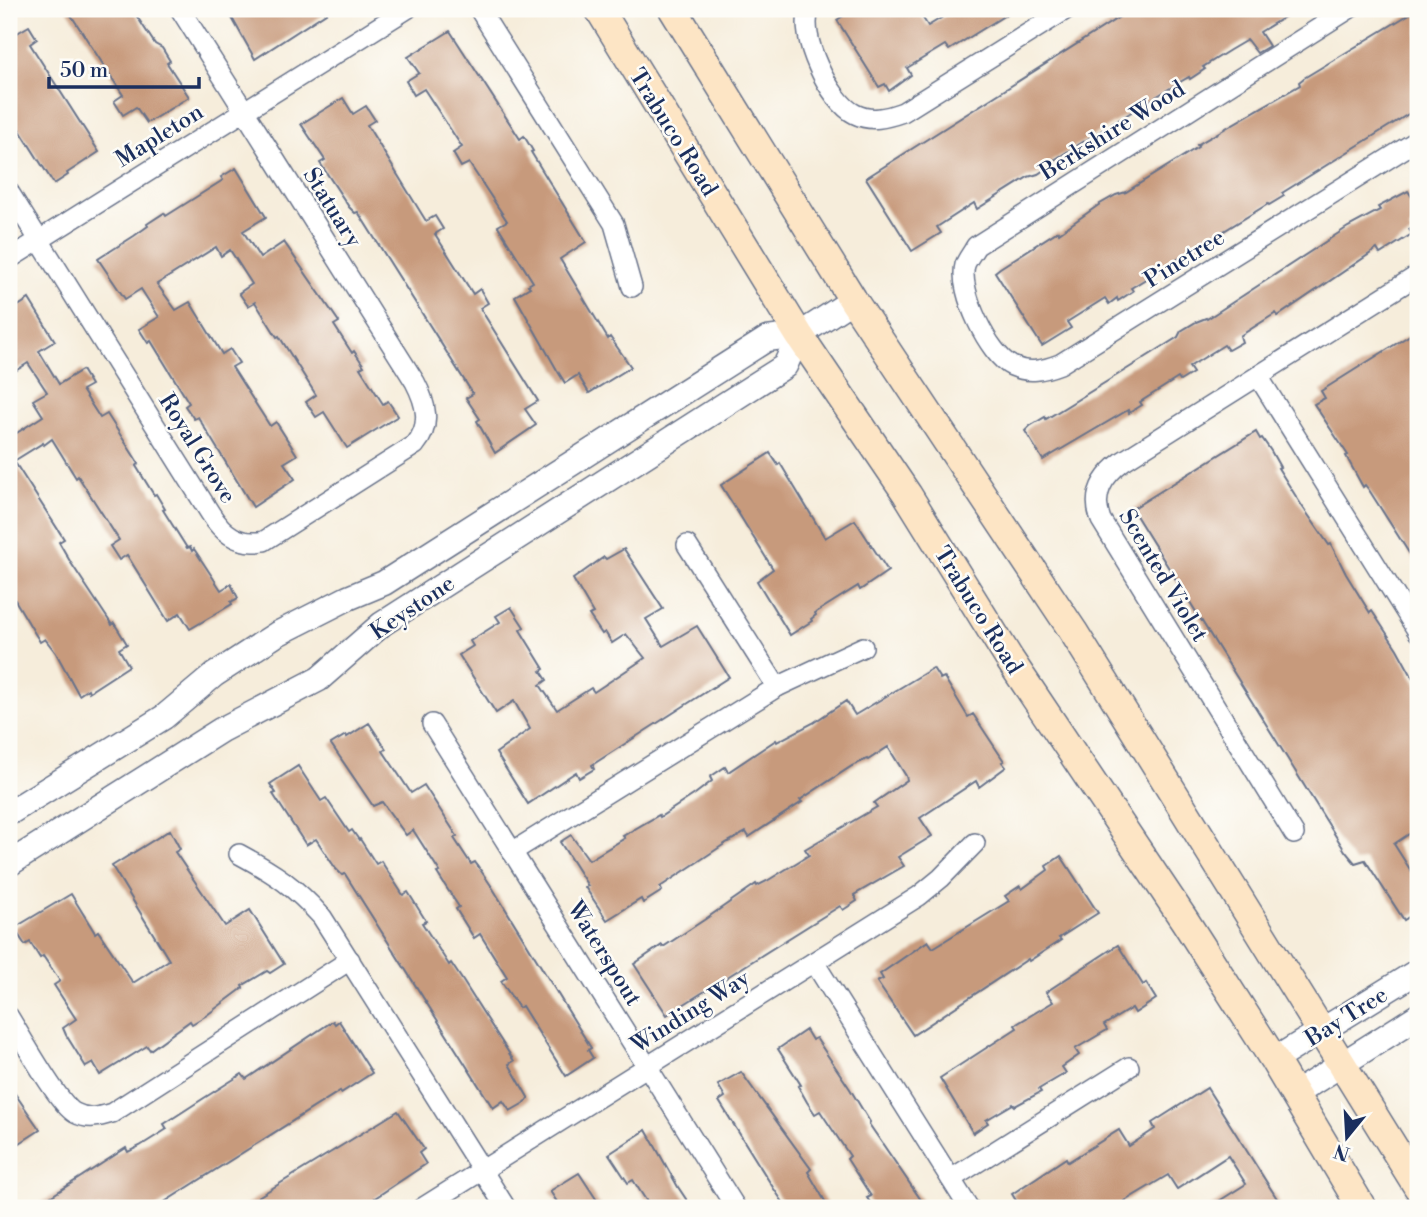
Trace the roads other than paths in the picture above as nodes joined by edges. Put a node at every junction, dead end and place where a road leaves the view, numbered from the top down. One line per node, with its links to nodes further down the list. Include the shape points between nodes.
1 (180, 9): 9 (street, Statuary)
2 (407, 9): 9 (street, Mapleton)
3 (478, 9): 15 (street, via 614,224)
4 (599, 9): 18 (main road, Trabuco Road)
5 (673, 9): 16 (main road)
6 (810, 9): 7 (street, via 807,34 813,55 839,100 852,113 883,119 902,112)
7 (1068, 9)
8 (1349, 9): 17 (street, Berkshire Wood, via 976,246 965,265 964,286)
9 (244, 111): 12 (street, Mapleton); 20 (street, Statuary, via 415,382 426,413)
10 (1418, 139): 17 (street, Pinetree, via 1060,364 1040,371 1010,365)
11 (9, 192): 12 (street, Royal Grove)
12 (38, 240): 13 (street, Mapleton); 20 (street, Royal Grove, via 209,513 219,527 240,541 254,543 273,536 400,457)
13 (9, 259)
14 (1418, 275): 19 (street, Scented Violet)
15 (632, 286)
16 (853, 300): 18 (street, Keystone); 37 (main road, via 1073,631)
17 (982, 328)
18 (799, 335): 26 (street, Keystone, via 767,339 384,583 277,634 214,675 164,717); 31 (street, Keystone, via 785,366 382,624 319,679 221,730); 38 (main road, Trabuco Road)
19 (1258, 376): 22 (street); 27 (street, Scented Violet, via 1109,471 1097,496 1097,510)
20 (422, 437)
21 (687, 545): 24 (street)
22 (1418, 632)
23 (863, 647): 24 (street)
24 (777, 687): 29 (street)
25 (432, 724): 29 (street, Waterspout)
26 (9, 813)
27 (1294, 834)
28 (975, 843): 33 (street, Winding Way, via 919,896)
29 (512, 852): 40 (street, Waterspout)
30 (239, 854): 32 (street, via 298,890)
31 (9, 864)
32 (350, 960): 36 (street, via 112,1113 96,1118 65,1107); 43 (street)
33 (814, 962): 40 (street, Winding Way); 44 (street)
34 (1418, 971): 37 (street, Bay Tree)
35 (1418, 1016): 39 (street, Bay Tree)
36 (9, 1017)
37 (1323, 1031): 38 (street, Bay Tree); 39 (main road)
38 (1274, 1060): 42 (main road, Trabuco Road)
39 (1342, 1064): 42 (street, Bay Tree); 45 (main road)
40 (647, 1067): 43 (street, Winding Way); 48 (street, Waterspout)
41 (1129, 1067): 44 (street)
42 (1293, 1095): 50 (main road, Trabuco Road)
43 (482, 1171): 46 (street, Winding Way); 47 (street)
44 (951, 1179): 49 (street)
45 (1418, 1187)
46 (422, 1208)
47 (506, 1208)
48 (736, 1208)
49 (969, 1208)
50 (1362, 1208)

